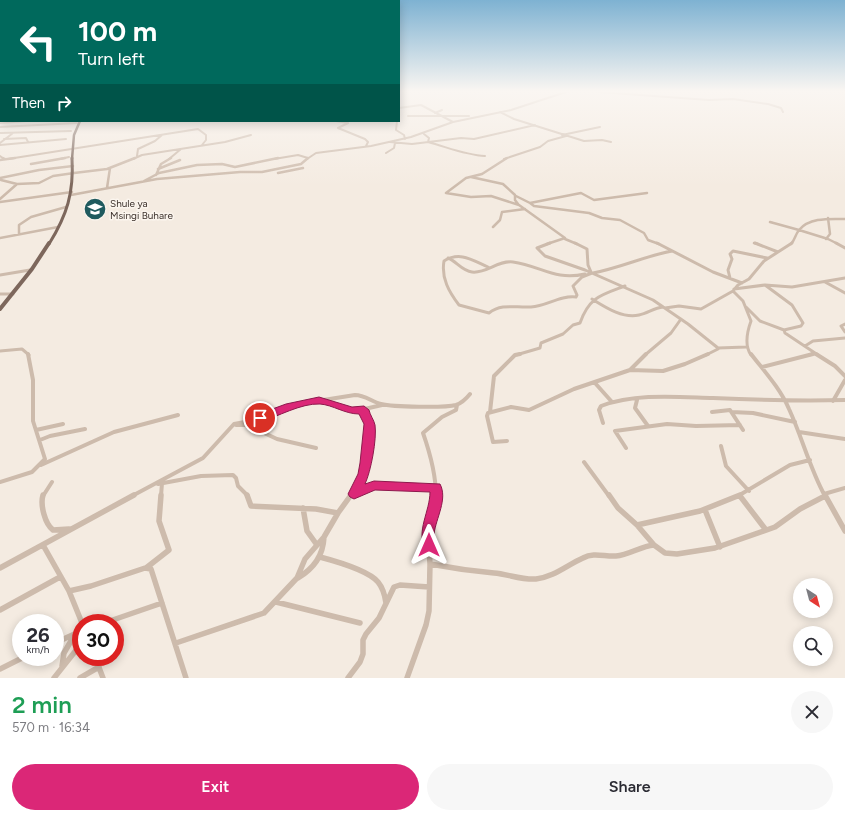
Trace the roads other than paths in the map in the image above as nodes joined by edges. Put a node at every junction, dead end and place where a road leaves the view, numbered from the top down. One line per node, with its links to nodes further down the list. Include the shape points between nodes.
1 (51, 124): 7 (street)
2 (77, 124): 32 (main road)
3 (347, 124): 31 (street, via 338,128 365,139 368,143)
4 (397, 124): 23 (street, via 396,130 404,135)
5 (449, 124): 16 (street)
6 (531, 124): 8 (street)
7 (29, 125): 9 (street)
8 (535, 125): 19 (street); 26 (street, via 477,139)
9 (23, 126): 10 (street); 14 (street)
10 (0, 127)
11 (600, 127): 19 (street)
12 (71, 131): 14 (street)
13 (13, 132): 14 (street); 15 (street); 21 (street)
14 (17, 132)
15 (0, 133)
16 (423, 134): 23 (street); 26 (street, via 428,136)
17 (162, 135): 30 (street, via 199,129 206,135); 32 (street); 37 (street, via 138,149)
18 (251, 135): 30 (street)
19 (561, 135): 20 (street)
20 (566, 136): 27 (street, via 588,142); 53 (street, via 505,158 482,174)
21 (4, 139): 24 (street, via 26,138); 29 (street)
22 (66, 139): 24 (street)
23 (402, 140): 25 (street)
24 (28, 142): 29 (street)
25 (388, 142): 28 (street); 31 (street)
26 (428, 142): 28 (street); 39 (street, via 455,149 468,156)
27 (611, 142)
28 (395, 143): 34 (street, via 394,148)
29 (0, 144)
30 (202, 145): 33 (street)
31 (365, 146): 35 (street)
32 (72, 149): 42 (street); 46 (main road)
33 (181, 149): 37 (street); 49 (street, via 175,156 162,162)
34 (386, 153)
35 (311, 155): 38 (street); 41 (street)
36 (0, 156): 42 (street)
37 (137, 156): 47 (street)
38 (302, 156): 41 (street); 52 (street, via 274,158 238,166 197,165)
39 (485, 156)
40 (70, 157): 45 (street)
41 (308, 158): 55 (street, via 302,164 258,173 240,172)
42 (5, 159): 43 (street)
43 (0, 160)
44 (180, 160): 49 (street)
45 (31, 164)
46 (73, 166): 50 (main road); 54 (street)
47 (110, 168): 50 (street); 57 (street)
48 (303, 168): 51 (street)
49 (158, 169): 52 (street)
50 (74, 173): 56 (street, via 54,176 41,182); 58 (main road)
51 (278, 173)
52 (156, 175): 55 (street)
53 (470, 177): 60 (street, via 503,184); 64 (street, via 446,193 468,197 493,196)
54 (0, 178): 56 (street, via 2,181)
55 (144, 182): 57 (street)
56 (17, 184): 61 (street)
57 (106, 187): 58 (street, via 89,192)
58 (71, 193): 62 (street); 65 (main road)
59 (647, 193): 63 (street, via 594,200 582,193)
60 (516, 196): 63 (street); 64 (street, via 515,200)
61 (0, 199)
62 (0, 202)
63 (530, 203): 79 (street, via 534,206 620,220 644,233 648,240)
64 (519, 205): 66 (street)
65 (66, 206): 71 (main road); 73 (street, via 27,219 19,225)
66 (525, 209): 70 (street, via 502,212 500,220); 75 (street)
67 (828, 218): 68 (street); 72 (street, via 815,220); 76 (street, via 830,234)
68 (845, 219)
69 (770, 222): 72 (street)
70 (493, 226)
71 (58, 227): 73 (street); 84 (main road)
72 (799, 230): 76 (street); 80 (street, via 793,242)
73 (19, 234): 74 (street)
74 (0, 239)
75 (565, 239): 85 (street, via 587,249 586,265); 85 (street, via 537,249 546,256)
76 (826, 239): 78 (street)
77 (754, 243): 80 (street)
78 (845, 248)
79 (672, 250): 85 (street, via 614,268); 87 (street)
80 (779, 252): 82 (street)
81 (448, 258): 83 (street, via 462,256); 83 (street, via 470,272); 85 (street, via 444,263 446,283 458,304 489,312 497,307 532,307 567,296 576,297 578,295 573,287 575,283)
82 (767, 258): 87 (street, via 733,251 730,254 732,261 728,270); 90 (street, via 749,279)
83 (488, 267): 85 (street, via 511,262 548,275 569,277)
84 (30, 270): 86 (street); 95 (main road)
85 (591, 272): 92 (street)
86 (0, 275)
87 (730, 278): 90 (street)
88 (845, 278): 89 (street)
89 (825, 281): 91 (street, via 792,286); 96 (street)
90 (742, 283): 93 (street)
91 (765, 285): 93 (street); 103 (street, via 792,305 803,323 801,326)
92 (625, 286): 97 (street); 99 (street)
93 (733, 290): 98 (street); 99 (street, via 701,309 679,306)
94 (0, 294): 95 (street)
95 (13, 294): 100 (main road)
96 (845, 294)
97 (592, 299): 99 (street, via 628,316); 126 (street, via 582,313 580,323 573,325 563,334 541,343 540,348 517,354 494,376)
98 (745, 306): 103 (street, via 760,321); 107 (street, via 751,321)
99 (664, 308): 101 (street)
100 (0, 309)
101 (681, 319): 108 (street); 112 (street, via 671,333)
102 (845, 324): 104 (street, via 841,326)
103 (784, 330): 106 (street)
104 (845, 332)
105 (845, 338): 106 (street, via 813,341)
106 (805, 346): 110 (street)
107 (746, 347): 108 (street); 111 (street)
108 (718, 348): 112 (street, via 685,364 663,371)
109 (0, 351): 137 (street, via 22,349 29,354 33,380 33,421)
110 (815, 353): 111 (street); 113 (street)
111 (762, 367): 118 (street)
112 (630, 370): 115 (street)
113 (845, 376)
114 (845, 380): 121 (street)
115 (595, 383): 122 (street); 126 (street, via 570,391 529,410 511,407)
116 (470, 394): 124 (street)
117 (637, 400): 118 (street, via 663,397); 122 (street); 135 (street, via 635,408)
118 (784, 400): 121 (street); 130 (street)
119 (845, 400): 121 (street)
120 (319, 401): 123 (street, via 360,396); 125 (street, via 352,410); 134 (street, via 286,407 256,420 238,422)
121 (833, 401)
122 (612, 402): 131 (street, via 599,408)
123 (385, 404): 124 (street); 125 (street)
124 (457, 405): 153 (street, via 456,410 442,417 423,433)
125 (364, 410): 156 (street, via 369,424 366,463 364,474)
126 (490, 412): 142 (street, via 487,416 492,441)
127 (712, 412): 128 (street)
128 (732, 412): 130 (street, via 753,413); 133 (street)
129 (178, 415): 148 (street, via 114,432)
130 (796, 422): 139 (street)
131 (603, 423)
132 (63, 424): 137 (street)
133 (740, 424): 135 (street); 138 (street)
134 (231, 426): 144 (street, via 250,425 277,439); 152 (street, via 203,458)
135 (648, 426): 145 (street, via 615,431)
136 (85, 429): 141 (street)
137 (36, 430): 141 (street)
138 (743, 430)
139 (799, 432): 140 (street); 146 (street)
140 (845, 439)
141 (40, 440): 148 (street, via 45,459)
142 (507, 441)
143 (721, 446): 155 (street, via 725,466)
144 (316, 448)
145 (626, 448)
146 (810, 460): 155 (street, via 796,462); 157 (street)
147 (584, 462): 162 (street, via 618,508)
148 (41, 465): 149 (street, via 24,475)
149 (0, 482)
150 (52, 482): 163 (street, via 42,497 49,527 53,530)
151 (162, 483): 152 (street); 159 (street, via 201,476 233,475 238,486 247,494 252,506); 174 (street, via 159,521 169,550)
152 (155, 485): 163 (street)
153 (436, 487): 156 (street, via 374,486); 172 (street, via 436,500 428,534)
154 (845, 488): 157 (street)
155 (749, 491): 158 (street)
156 (354, 494): 161 (street)
157 (825, 495): 164 (street, via 800,509 780,525); 165 (street)
158 (740, 496): 160 (street); 164 (street)
159 (303, 508): 161 (street); 168 (street, via 307,530)
160 (705, 510): 162 (street); 170 (street)
161 (338, 513): 166 (street)
162 (637, 525): 169 (street)
163 (70, 529): 167 (street)
164 (766, 530): 170 (street)
165 (845, 531)
166 (324, 537): 168 (street); 171 (street)
167 (43, 545): 173 (street); 175 (street)
168 (317, 545): 176 (street, via 305,559)
169 (654, 545): 170 (street, via 671,554); 172 (street, via 616,556 602,554 584,557 556,574 537,579 479,573)
170 (720, 547)
171 (320, 557): 176 (street, via 311,570); 181 (street, via 376,580 382,589)
172 (430, 564): 177 (street)
173 (0, 568)
174 (145, 568): 178 (street); 180 (street, via 150,568 153,572)
175 (60, 577): 178 (street); 182 (street)
176 (297, 578): 179 (street)
177 (429, 587): 181 (street, via 397,586); 198 (street, via 426,625)
178 (69, 591): 183 (street)
179 (276, 602): 185 (street); 187 (street, via 264,613)
180 (162, 603): 184 (street); 187 (street)
181 (386, 604): 197 (street, via 366,634 360,662)
182 (0, 610)
183 (78, 614)
184 (124, 616)
185 (360, 623)
186 (72, 638): 190 (street, via 64,654)
187 (176, 643): 196 (street)
188 (72, 655): 190 (street)
189 (12, 663): 192 (street)
190 (62, 667): 193 (street)
191 (99, 667): 194 (street); 195 (street)
192 (0, 669)
193 (54, 678)
194 (80, 678)
195 (103, 678)
196 (186, 678)
197 (348, 678)
198 (407, 678)

